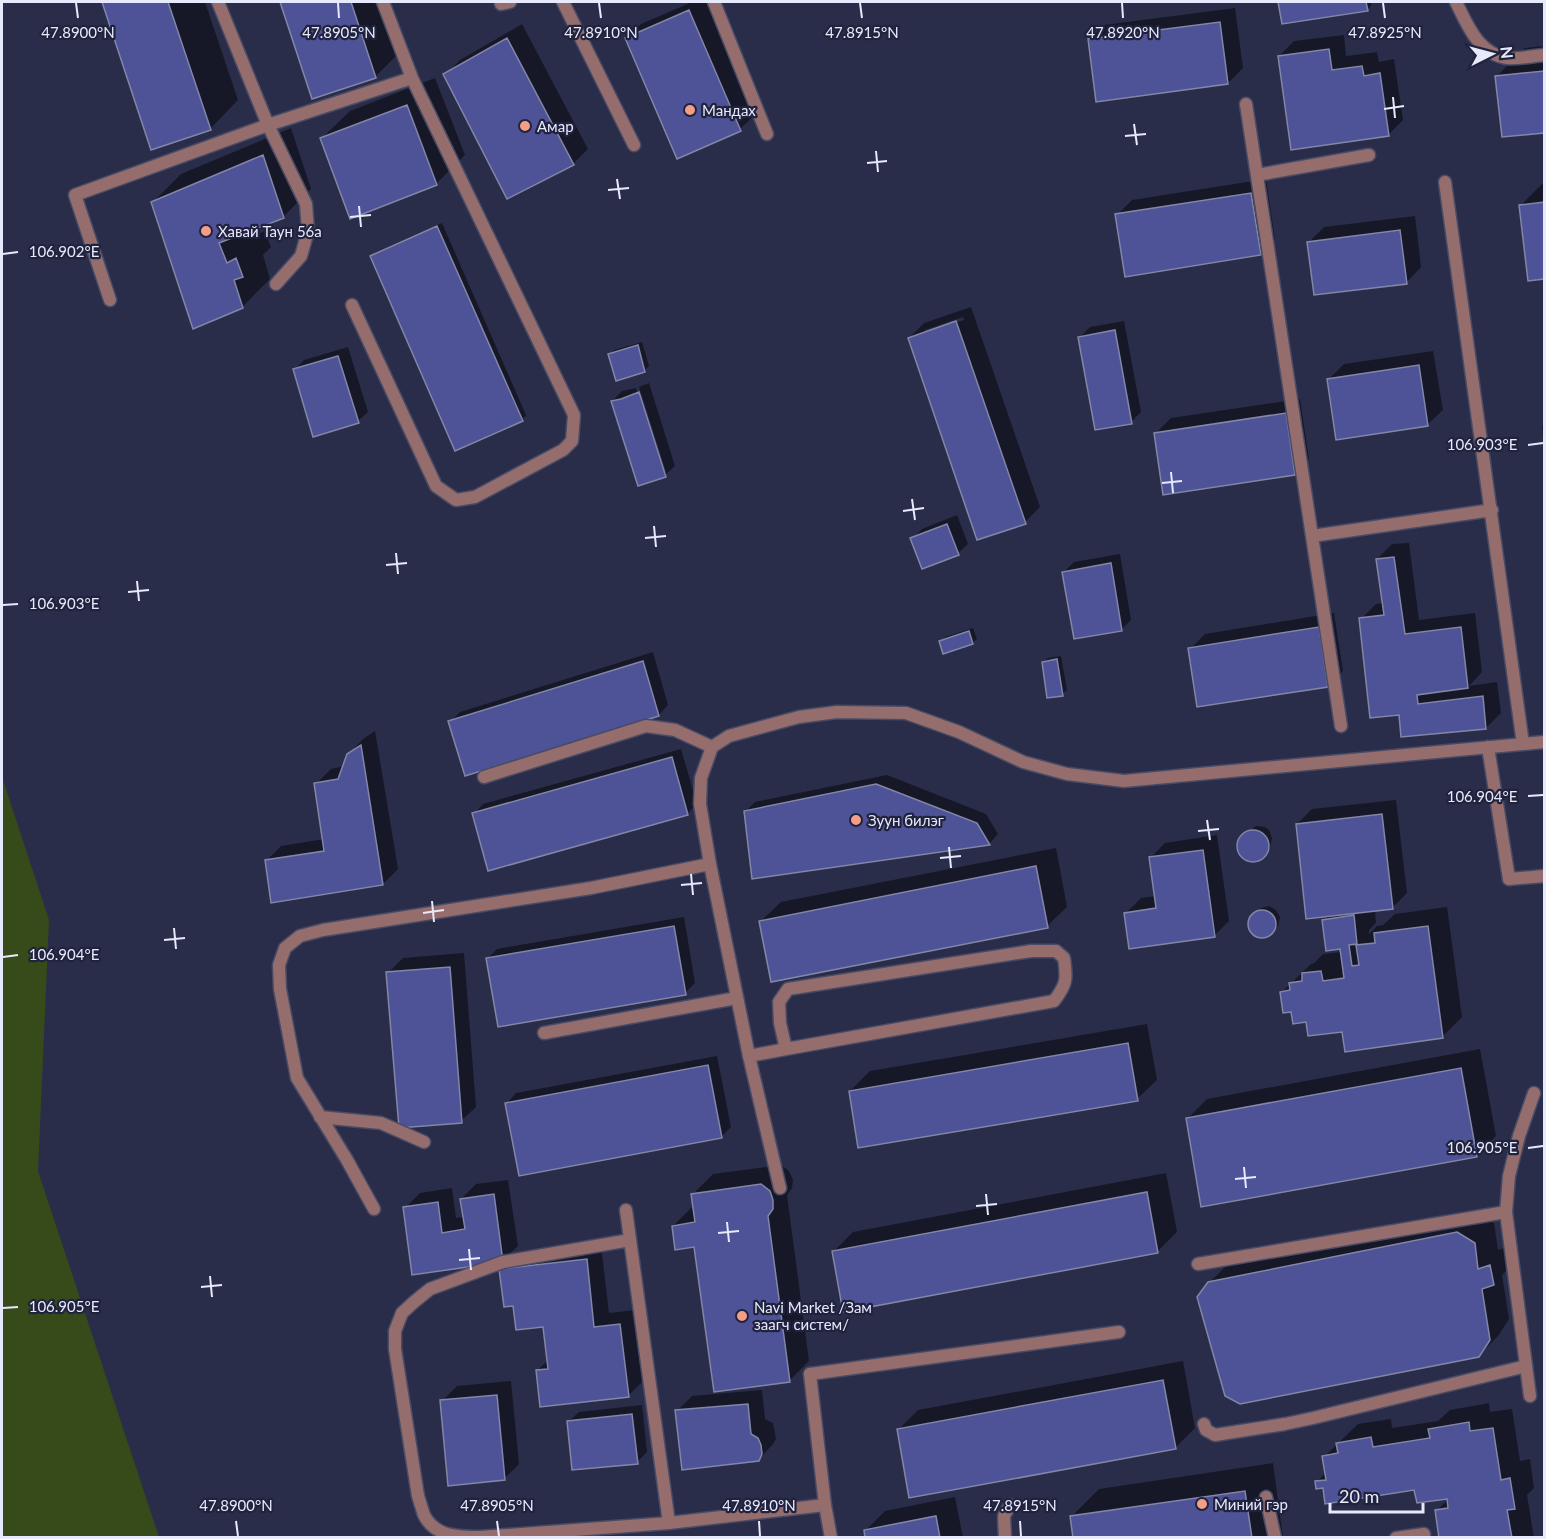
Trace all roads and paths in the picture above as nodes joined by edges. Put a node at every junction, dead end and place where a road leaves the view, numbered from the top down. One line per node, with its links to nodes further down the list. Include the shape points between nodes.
1 (218, 2): 9 (street)
2 (383, 2): 7 (street)
3 (563, 2): 11 (street)
4 (714, 2): 10 (street)
5 (1456, 2): 6 (street, via 1480,46 1507,58)
6 (1545, 55)
7 (412, 78): 9 (street); 17 (street, via 574,416 572,441 564,450 475,496 456,500 436,486)
8 (1246, 104): 13 (street)
9 (268, 125): 15 (street, via 306,204 308,231 301,256); 16 (street, via 75,195)
10 (767, 134)
11 (634, 145)
12 (1369, 155): 13 (street)
13 (1257, 175): 19 (street)
14 (1445, 182): 18 (street)
15 (276, 284)
16 (110, 300)
17 (352, 305)
18 (1492, 510): 19 (street); 22 (street)
19 (1312, 536): 20 (street)
20 (1341, 726)
21 (1545, 742): 22 (street)
22 (1523, 744): 24 (street)
23 (712, 747): 24 (street, via 729,736 754,729 837,712 906,713 1023,762 1067,774 1124,781); 25 (street, via 675,730 646,726); 26 (street, via 701,778 700,804)
24 (1488, 747): 27 (street, via 1509,879)
25 (484, 777)
26 (710, 864): 28 (street); 33 (street, via 591,888 300,936 285,948 279,965 280,989 297,1078)
27 (1545, 876)
28 (737, 998): 29 (street); 31 (street)
29 (544, 1033)
30 (786, 1049): 30 (street, via 779,1002 788,989 1031,951 1056,951 1064,958 1064,987 1054,1000); 31 (street)
31 (749, 1056): 35 (street)
32 (1534, 1093): 38 (street, via 1509,1176)
33 (321, 1117): 34 (street, via 381,1123); 36 (street)
34 (424, 1142)
35 (780, 1188)
36 (374, 1209)
37 (626, 1210): 39 (street)
38 (1506, 1212): 40 (street); 42 (street)
39 (630, 1239): 48 (street); 48 (street, via 504,1262 430,1289 402,1313 394,1349 418,1496 425,1516 436,1528 453,1537 480,1538)
40 (1198, 1264)
41 (1119, 1332): 46 (street, via 810,1374)
42 (1526, 1366): 43 (street); 44 (street, via 1285,1424 1215,1435)
43 (1530, 1396)
44 (1204, 1424)
45 (1266, 1497): 51 (street)
46 (825, 1505): 48 (street); 49 (street)
47 (1010, 1505): 50 (street, via 1004,1516)
48 (669, 1523)
49 (831, 1538)
50 (1005, 1538)
51 (1275, 1538)
52 (1396, 1538): 53 (street, via 1424,1534)
53 (1424, 1538)

